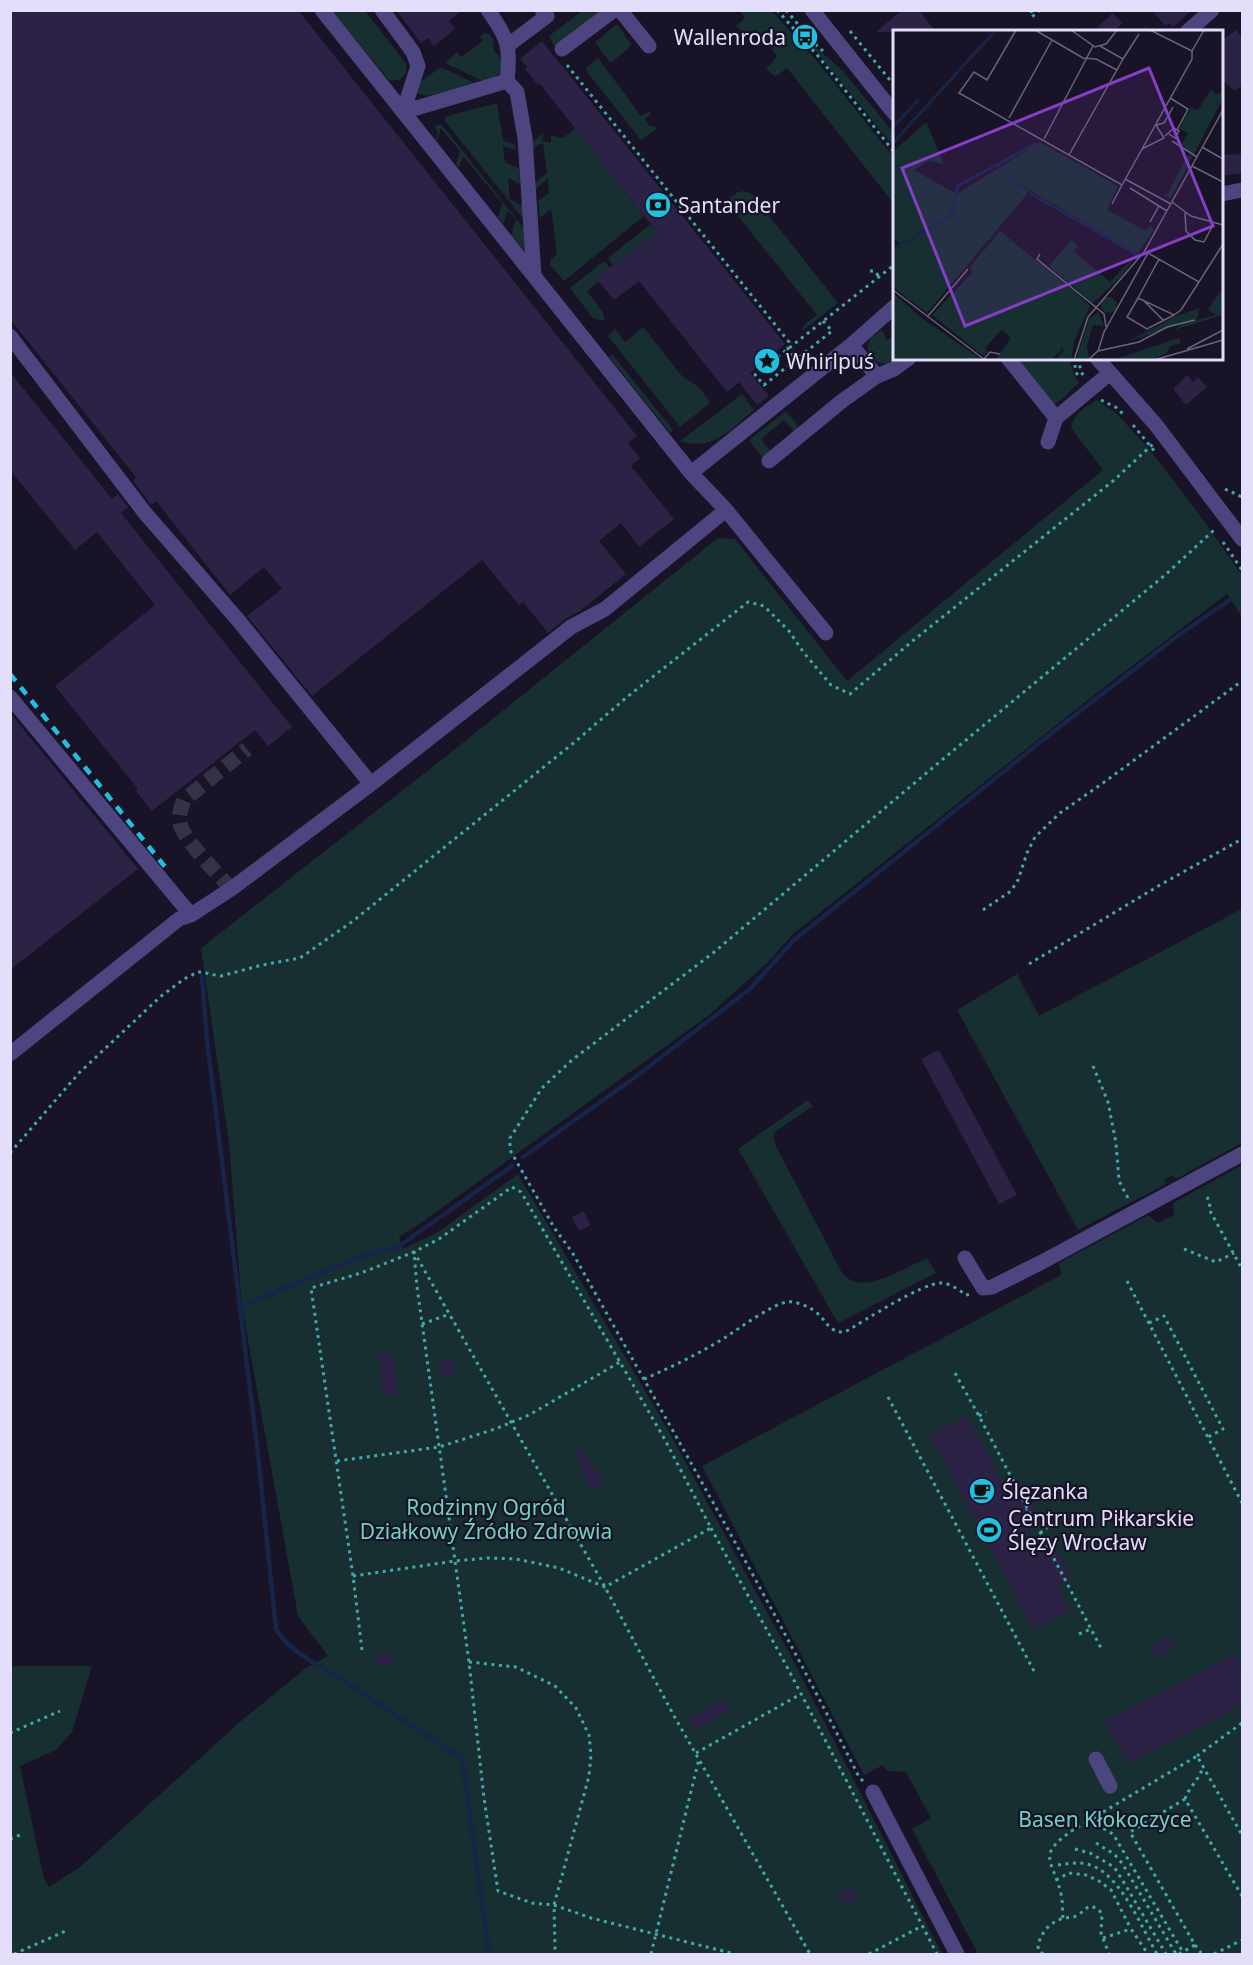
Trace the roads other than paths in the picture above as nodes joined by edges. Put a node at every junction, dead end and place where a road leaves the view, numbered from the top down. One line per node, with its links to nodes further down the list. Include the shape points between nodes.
1 (322, 10): 14 (street)
2 (382, 10): 14 (street, via 413,52 417,66)
3 (488, 10): 10 (street)
4 (542, 10): 10 (street, via 547,16)
5 (614, 10): 12 (street)
6 (620, 10): 11 (street)
7 (812, 10): 15 (street)
8 (1212, 10): 9 (street)
9 (1189, 30)
10 (507, 46): 13 (street)
11 (649, 46)
12 (562, 49)
13 (507, 81): 14 (street); 18 (street, via 517,92 525,138)
14 (403, 112): 18 (street)
15 (893, 112)
16 (1242, 190): 17 (street)
17 (1223, 194)
18 (534, 276): 30 (street)
19 (893, 307): 21 (street)
20 (10, 336): 35 (street, via 145,513 238,620)
21 (850, 345): 26 (street); 30 (street)
22 (906, 360): 26 (street)
23 (1010, 360): 27 (street)
24 (1099, 360): 25 (street)
25 (1110, 373): 27 (street); 32 (street, via 1156,425)
26 (877, 376): 29 (street)
27 (1056, 418): 28 (street)
28 (1048, 442)
29 (769, 461)
30 (691, 473): 31 (street)
31 (726, 510): 33 (street); 35 (street, via 604,609 572,627)
32 (1242, 539)
33 (826, 633)
34 (10, 697): 36 (street)
35 (370, 784): 36 (street)
36 (191, 915): 37 (street, via 179,920)
37 (10, 1054)
38 (1242, 1154): 39 (street, via 992,1287 983,1288)
39 (965, 1258)
40 (1096, 1759): 41 (street)
41 (1110, 1786)
42 (873, 1792): 43 (street)
43 (957, 1954)

